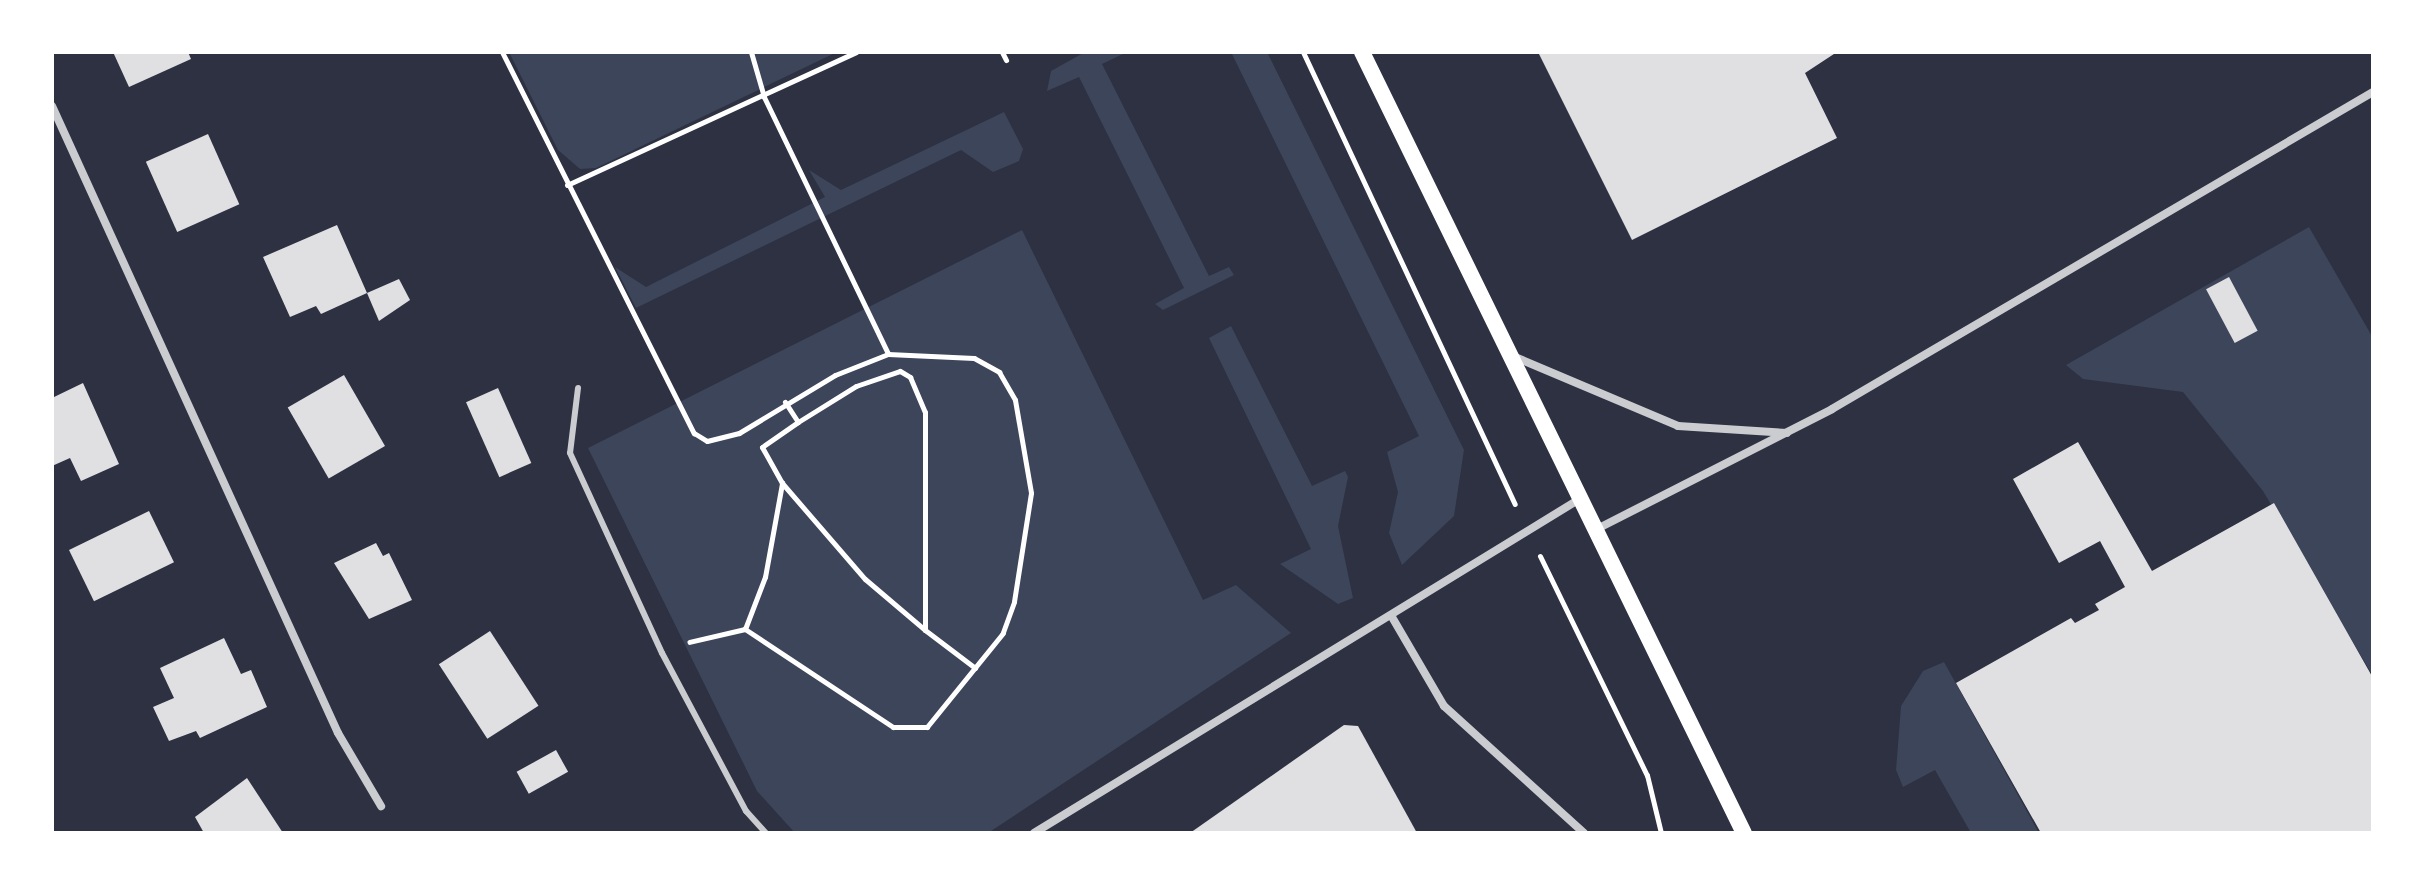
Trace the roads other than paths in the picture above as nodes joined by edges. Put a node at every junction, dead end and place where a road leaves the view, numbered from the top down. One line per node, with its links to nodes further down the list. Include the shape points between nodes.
1 (1362, 52): 4 (main road)
2 (2373, 92): 6 (street)
3 (52, 106): 10 (street, via 338,733)
4 (1510, 355): 6 (street, via 1678,426); 7 (main road)
5 (578, 388): 11 (lane, via 570,453 662,653 746,811)
6 (1788, 433): 8 (street)
7 (1578, 500): 8 (main road); 9 (street)
8 (1593, 531): 14 (main road)
9 (1392, 617): 12 (street); 13 (street, via 1444,706)
10 (381, 806)
11 (766, 833)
12 (1034, 833)
13 (1584, 833)
14 (1744, 833)

